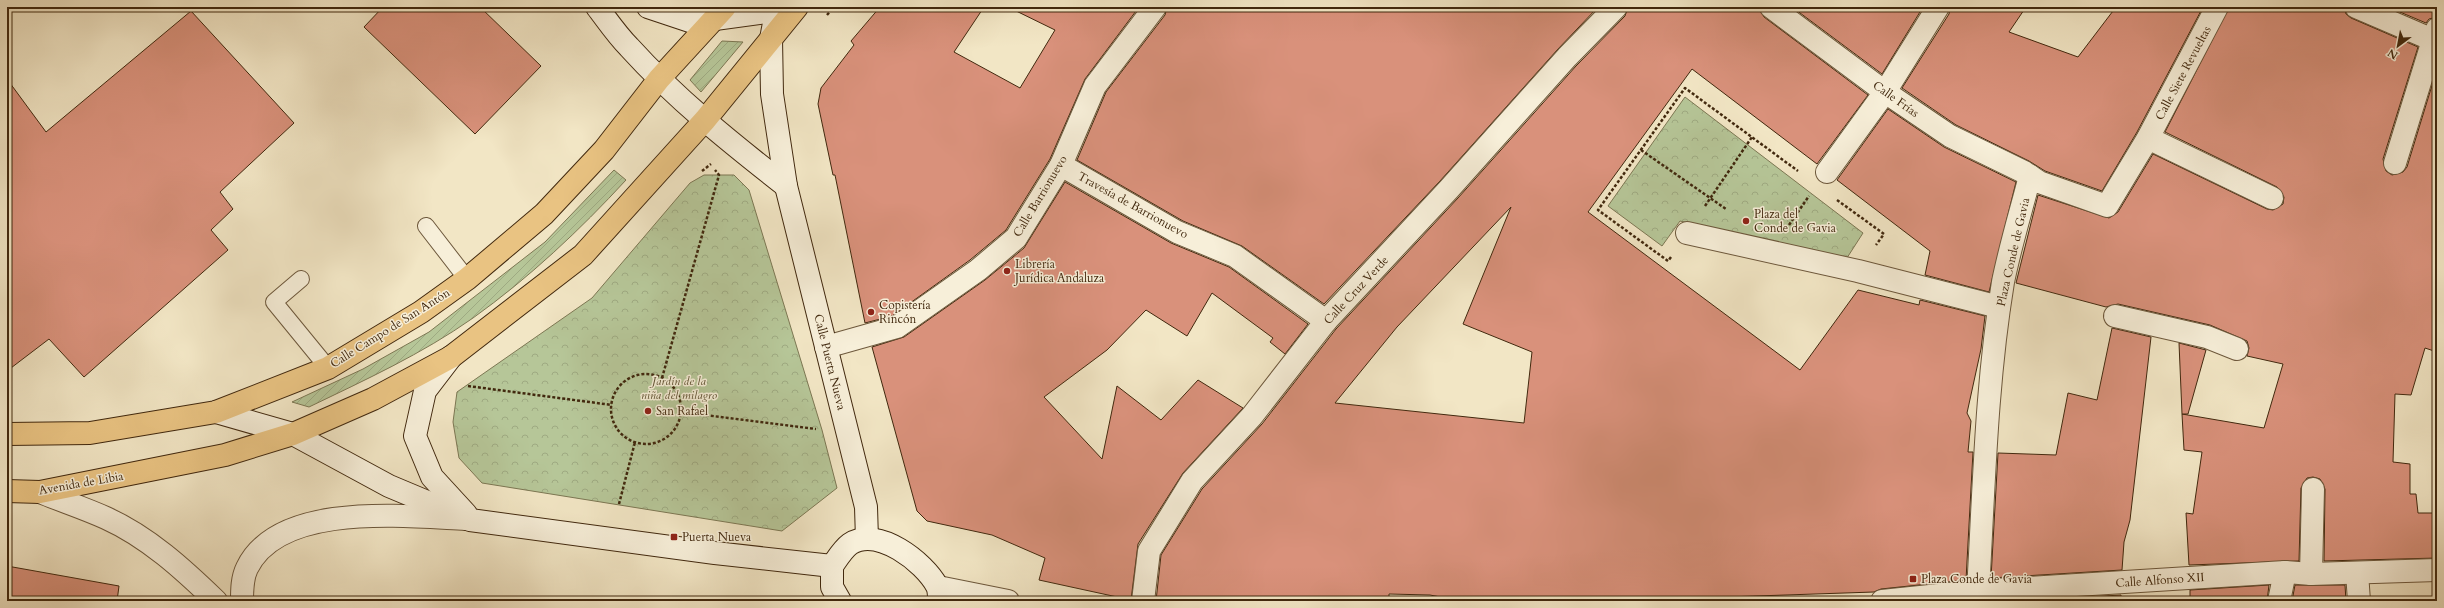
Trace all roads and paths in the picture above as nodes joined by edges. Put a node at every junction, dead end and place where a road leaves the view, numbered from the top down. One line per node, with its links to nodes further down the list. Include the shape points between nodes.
1 (597, 7): 13 (street, via 628,47)
2 (648, 7): 10 (street, via 693,22)
3 (1155, 7): 21 (street, Calle Barrionuevo, via 1095,86)
4 (1616, 7): 36 (street, Calle Cruz Verde, via 1566,57 1450,190)
5 (1771, 7): 14 (street, Calle Frías)
6 (1938, 7): 14 (street)
7 (2217, 7): 17 (street, Calle Siete Revueltas)
8 (2356, 7): 11 (street)
9 (787, 8): 10 (street); 12 (main road)
10 (719, 13): 13 (main road, Calle Campo de San Antón)
11 (2435, 34): 19 (street)
12 (771, 39): 15 (main road); 24 (street, Calle Puerta Nueva, via 772,101)
13 (659, 79): 15 (street); 33 (main road, Calle Campo de San Antón, via 604,150 544,214)
14 (1885, 92): 22 (street, Calle Frías, via 1950,136); 23 (street)
15 (705, 120): 24 (street); 39 (main road, via 583,255)
16 (1752, 137): 18 (path, via 1685,88); 23 (path); 25 (path)
17 (2148, 138): 22 (street, Calle Siete Revueltas, via 2106,206 2039,182); 26 (street)
18 (1641, 150): 25 (path); 29 (path, via 1598,210 1668,261)
19 (2395, 163)
20 (710, 165): 41 (path, via 719,175)
21 (1061, 165): 36 (street, Travesía de Barrionuevo, via 1177,232 1235,256); 37 (street, Calle Barrionuevo, via 1016,238 978,270 897,326)
22 (2030, 176): 34 (street, Plaza Conde de Gavia)
23 (1822, 179): 30 (path); 31 (path, via 1884,234)
24 (786, 186): 37 (street, Calle Puerta Nueva)
25 (1710, 198): 27 (path); 29 (path)
26 (2272, 198)
27 (1730, 212)
28 (426, 226): 33 (lane)
29 (1687, 233): 30 (street)
30 (1771, 252): 31 (street)
31 (1858, 271): 34 (street)
32 (301, 279): 40 (lane, via 274,302)
33 (467, 279): 40 (main road, Calle Campo de San Antón, via 420,312)
34 (1999, 307): 61 (street, Plaza Conde de Gavia, via 1988,402)
35 (2115, 316): 38 (street, via 2207,337)
36 (1326, 321): 67 (street, Calle Cruz Verde, via 1252,416 1192,481 1148,551)
37 (826, 347): 55 (street, Calle Puerta Nueva, via 866,508)
38 (2237, 349)
39 (451, 357): 48 (main road, via 373,399); 54 (street, via 425,391 415,436 432,477)
40 (328, 368): 44 (main road, Calle Campo de San Antón)
41 (662, 378): 43 (path, via 648,374 625,381 617,390); 45 (path, via 677,392)
42 (466, 385): 43 (path)
43 (612, 405): 49 (path, via 614,422 619,431)
44 (216, 412): 47 (main road, Calle Campo de San Antón, via 90,433); 48 (street)
45 (681, 412): 46 (path); 49 (path, via 677,427 660,442)
46 (822, 430)
47 (7, 434)
48 (293, 434): 52 (main road, Avenida de Libia, via 225,455); 54 (street, via 389,486)
49 (635, 442): 53 (path)
50 (2313, 489): 60 (street)
51 (7, 491): 52 (main road, Avenida de Libia)
52 (40, 492): 63 (street, via 106,518 141,538 186,572)
53 (619, 504)
54 (470, 520): 56 (street); 64 (street, via 418,516 339,518 294,528 273,538 259,551 247,568 242,582)
55 (867, 539): 56 (street, via 850,544); 62 (street, via 891,544 917,562)
56 (832, 566): 65 (street, via 832,587)
57 (2437, 570): 59 (street, Calle Alfonso XII)
58 (2286, 572): 60 (street, Calle Alfonso XII); 61 (street, Calle Alfonso XII); 69 (street)
59 (2357, 573): 60 (street, Calle Alfonso XII); 70 (street)
60 (2311, 574)
61 (1978, 591): 68 (street, Calle Alfonso XII)
62 (938, 594): 66 (street)
63 (216, 601)
64 (242, 601)
65 (840, 601)
66 (1008, 601)
67 (1143, 601)
68 (1882, 601)
69 (2279, 601)
70 (2359, 601)

